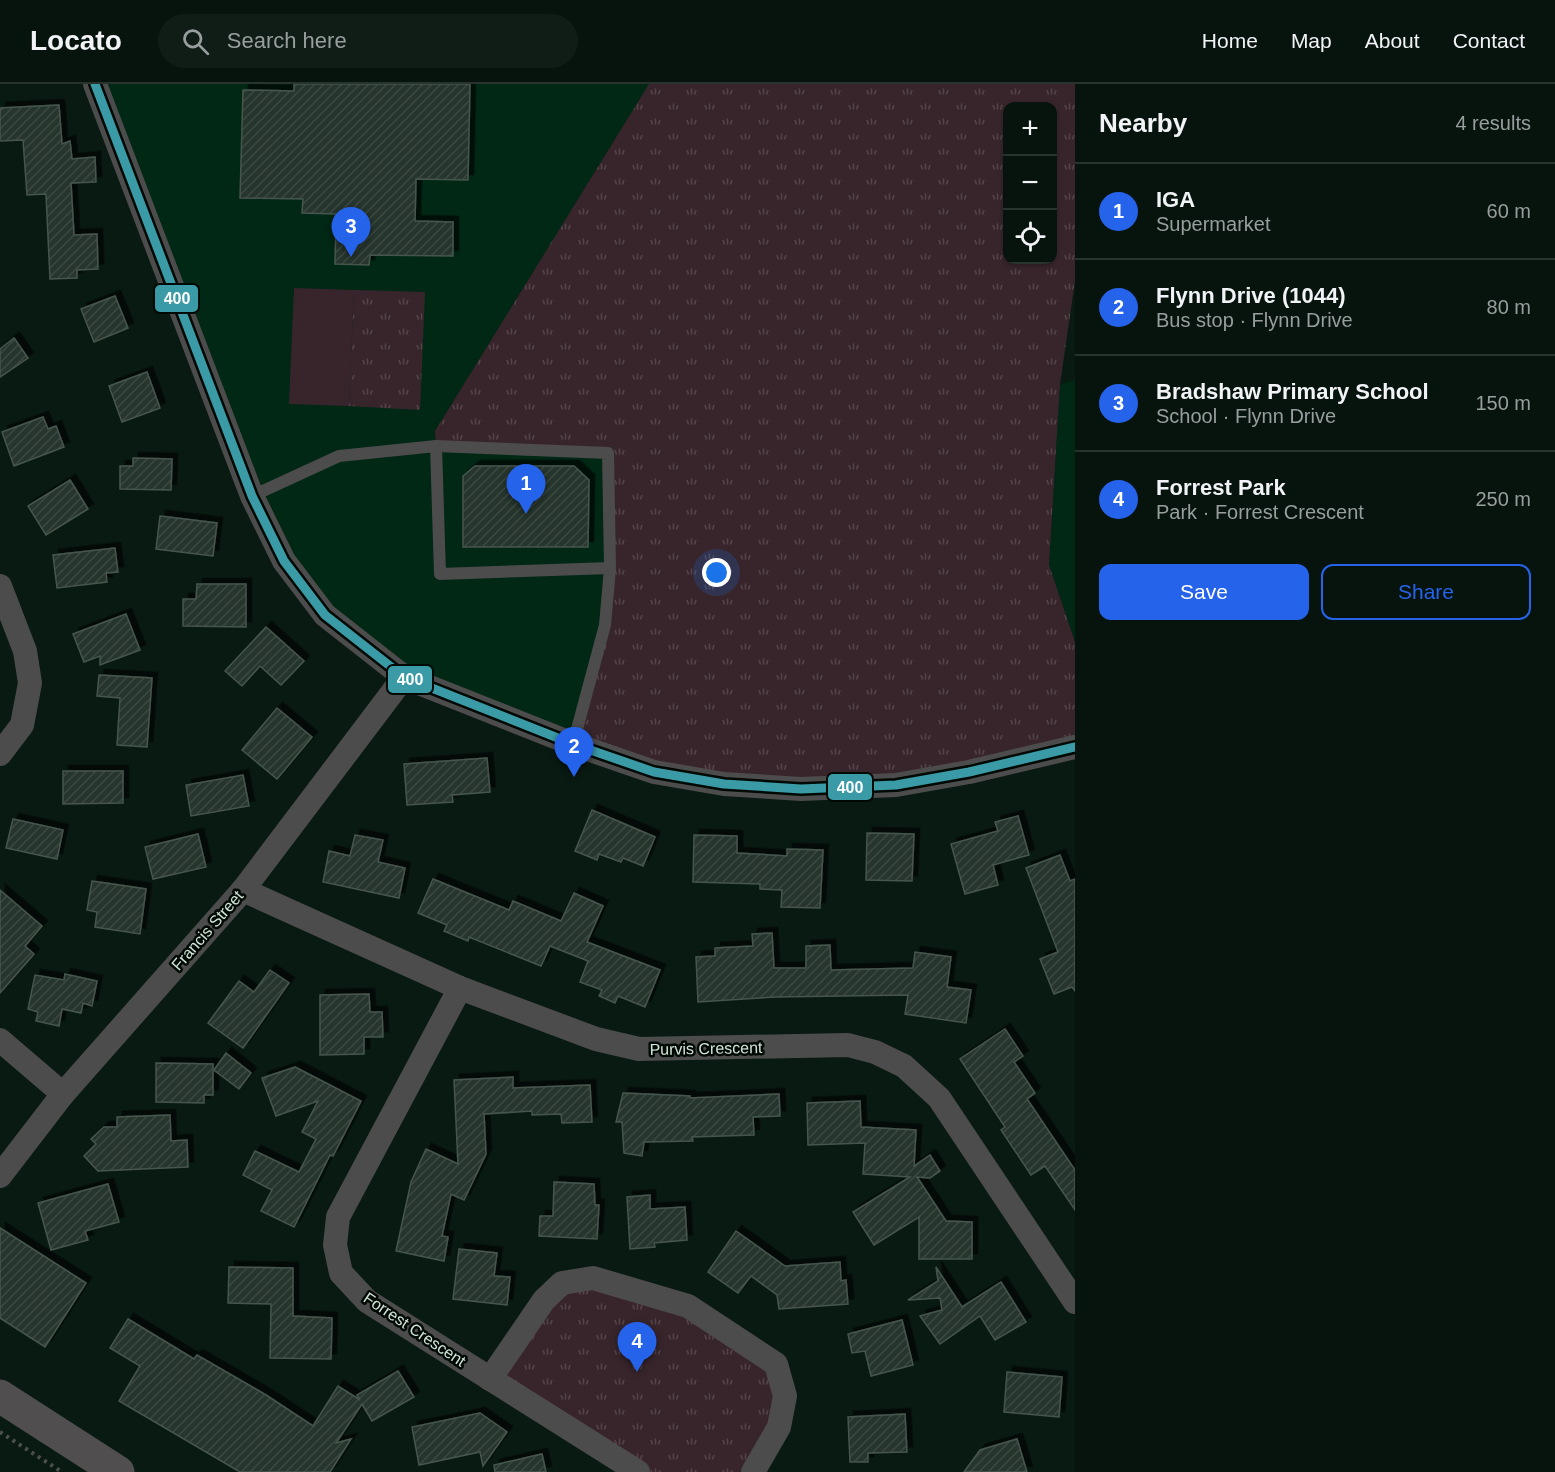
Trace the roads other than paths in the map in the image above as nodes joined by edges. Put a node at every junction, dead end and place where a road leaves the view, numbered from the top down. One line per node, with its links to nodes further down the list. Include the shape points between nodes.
1 (95, 84): 3 (street)
2 (436, 446): 3 (lane, via 339,456); 4 (lane, via 609,453); 4 (lane, via 440,574)
3 (252, 496): 6 (street, via 284,561 325,615)
4 (610, 568): 7 (lane, via 605,625)
5 (0, 586): 9 (street, via 25,651 30,683 22,725)
6 (404, 677): 7 (street); 10 (street, Francis Street)
7 (573, 744): 8 (street, via 654,772 724,784 801,789 896,785)
8 (1075, 747)
9 (0, 754)
10 (243, 890): 11 (street, Purvis Crescent); 13 (street, Francis Street)
11 (459, 988): 15 (street, Purvis Crescent, via 596,1039 639,1049 848,1045 904,1066 939,1098); 16 (street, Forrest Crescent, via 338,1217 335,1245 341,1272 367,1301)
12 (0, 1040): 13 (street)
13 (63, 1094): 14 (street, Francis Street)
14 (0, 1176)
15 (1075, 1302)
16 (490, 1379): 19 (street, Forrest Crescent); 20 (street, via 544,1300 562,1283 593,1278 688,1306 776,1364 785,1396 779,1426)
17 (0, 1396): 18 (street)
18 (118, 1472)
19 (638, 1472)
20 (753, 1472)

